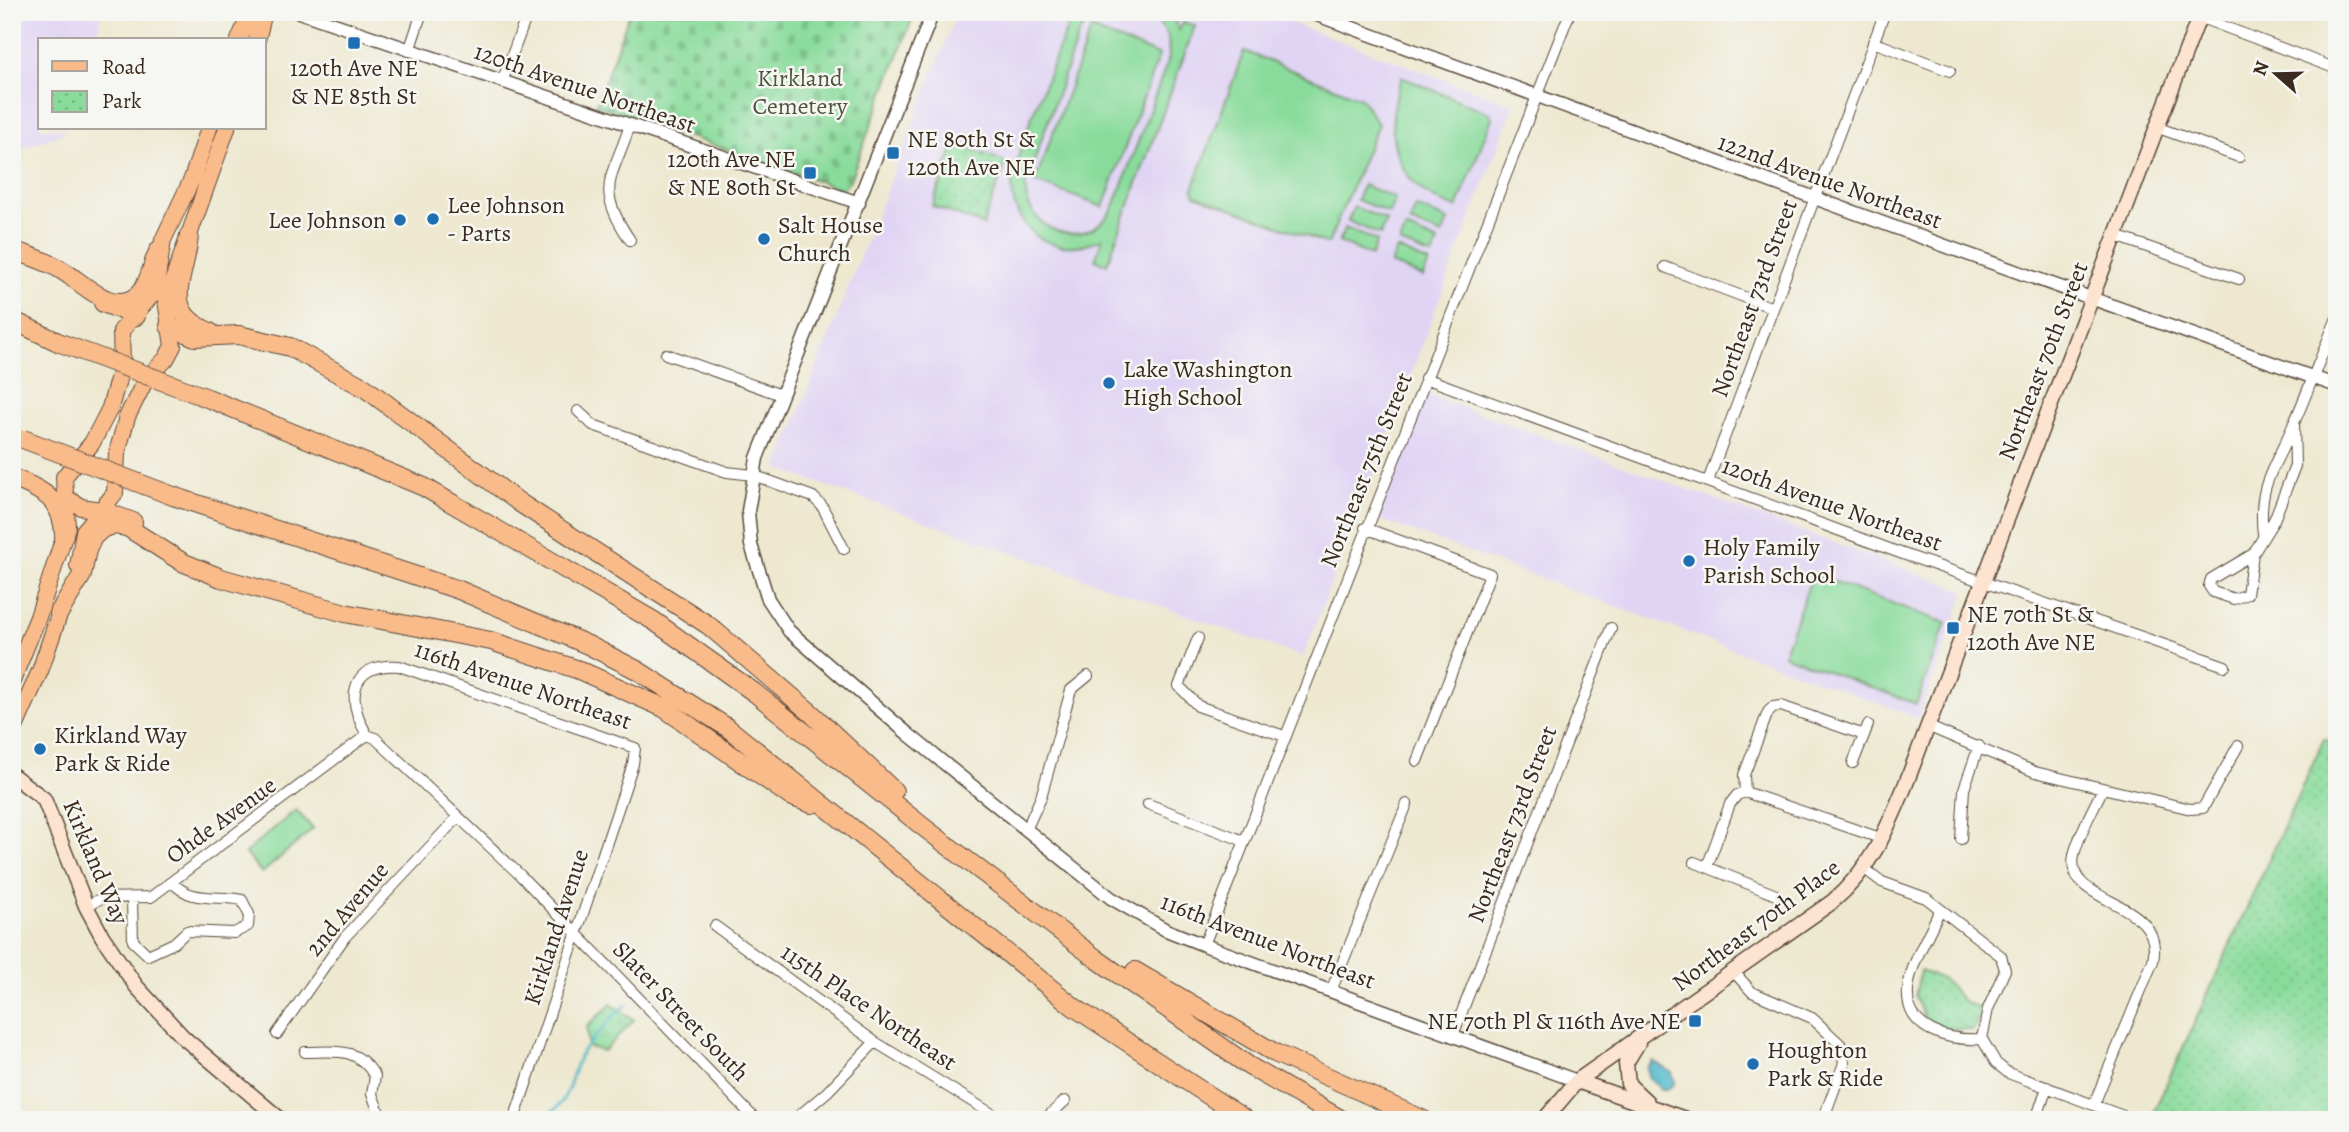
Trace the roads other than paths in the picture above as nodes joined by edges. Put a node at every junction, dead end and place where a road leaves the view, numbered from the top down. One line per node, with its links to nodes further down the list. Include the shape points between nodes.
1 (251, 12): 13 (main road)
2 (259, 12): 14 (main road)
3 (264, 12): 15 (main road)
4 (299, 12): 17 (street, 120th Avenue Northeast)
5 (422, 12): 17 (street)
6 (528, 12): 20 (street)
7 (933, 12): 30 (street, 116th Avenue Northeast)
8 (1309, 12): 21 (street, 122nd Avenue Northeast)
9 (1570, 12): 21 (street, Northeast 75th Street)
10 (1885, 12): 16 (street, Northeast 73rd Street)
11 (2185, 12): 12 (street)
12 (2200, 15): 18 (street); 23 (main road, Northeast 70th Street)
13 (240, 38)
14 (249, 38)
15 (258, 38)
16 (1873, 42): 19 (street); 28 (street, Northeast 73rd Street)
17 (409, 51): 20 (street, 120th Avenue Northeast)
18 (2337, 69)
19 (1950, 71)
20 (502, 82): 22 (street, 120th Avenue Northeast)
21 (1536, 96): 28 (street, 122nd Avenue Northeast); 48 (street, Northeast 75th Street)
22 (630, 125): 30 (street, 120th Avenue Northeast); 33 (street, via 609,179 608,196 612,213)
23 (2156, 127): 27 (street); 32 (main road, Northeast 70th Street)
24 (208, 130): 35 (main road)
25 (217, 130): 29 (main road, via 199,185)
26 (226, 130): 29 (main road)
27 (2239, 157)
28 (1813, 197): 39 (street, 122nd Avenue Northeast); 40 (street, Northeast 73rd Street)
29 (202, 199): 31 (main road)
30 (859, 203): 50 (street, 116th Avenue Northeast)
31 (189, 235): 44 (main road, via 166,300); 45 (highway, via 178,304 187,320)
32 (2116, 236): 37 (street); 39 (main road, Northeast 70th Street)
33 (631, 240)
34 (12, 250): 38 (highway, via 60,269)
35 (159, 250): 38 (highway, via 138,295 117,301); 41 (main road, via 155,291)
36 (1665, 267): 40 (street)
37 (2239, 279)
38 (96, 294): 41 (highway, via 113,309)
39 (2092, 297): 47 (street, 122nd Avenue Northeast); 65 (main road, Northeast 70th Street)
40 (1773, 308): 56 (street, Northeast 73rd Street)
41 (136, 316): 44 (main road); 57 (main road, via 121,331 122,365 110,408 92,443 67,471)
42 (2337, 318): 47 (street)
43 (12, 320): 90 (highway, bridge, via 424,487 654,621 755,693)
44 (169, 326): 45 (highway, via 195,337); 58 (main road, via 173,346 146,379 127,416 117,453 115,493)
45 (216, 335): 90 (highway, via 273,342 310,356 396,408 520,503 708,625 884,781 911,807)
46 (666, 354): 50 (street)
47 (2312, 377): 49 (street, 122nd Avenue Northeast); 52 (street)
48 (1425, 378): 56 (street, 120th Avenue Northeast); 59 (street, Northeast 75th Street)
49 (2337, 386)
50 (781, 395): 54 (street, 116th Avenue Northeast)
51 (578, 411): 54 (street, via 593,425 727,472)
52 (2294, 424): 60 (street, via 2275,458 2260,505); 60 (street, via 2295,466 2274,520)
53 (17, 437): 88 (highway, bridge, via 173,496 459,590 588,645 728,728)
54 (753, 475): 63 (street, via 813,497); 91 (street, 116th Avenue Northeast, via 748,511 752,555 768,598 796,639)
55 (12, 478): 57 (highway, via 35,481); 61 (highway, via 50,497 61,513)
56 (1708, 481): 65 (street, 120th Avenue Northeast)
57 (65, 497): 58 (main road, via 81,508); 61 (main road, via 68,518)
58 (101, 510): 62 (highway, via 126,517); 66 (main road, via 80,539 76,578)
59 (1365, 528): 77 (street, Northeast 75th Street); 81 (street, via 1490,574)
60 (2263, 534): 64 (street)
61 (64, 535): 68 (main road)
62 (154, 543): 66 (highway, via 127,527 103,528 93,537 82,575); 88 (highway, via 182,562 221,578 345,613 491,641 579,670 664,708 790,796)
63 (844, 550)
64 (2253, 554): 64 (street, via 2211,579 2213,592 2234,599 2247,594)
65 (1983, 581): 70 (street, 120th Avenue Northeast); 74 (main road, Northeast 70th Street)
66 (59, 613): 75 (main road)
67 (1611, 628): 110 (street, Northeast 73rd Street)
68 (31, 635): 72 (main road); 73 (main road, via 34,662)
69 (1198, 638): 77 (street, via 1179,686 1198,706)
70 (2225, 666)
71 (1088, 677): 91 (street, via 1071,690 1041,797)
72 (12, 681)
73 (12, 710)
74 (1927, 726): 78 (street); 92 (main road, Northeast 70th Place)
75 (12, 734)
76 (367, 735): 80 (street, 116th Avenue Northeast, via 353,704 359,680 382,665 399,666); 89 (street, Slater Street South, via 376,738); 98 (street, Ohde Avenue)
77 (1284, 737): 94 (street, Northeast 75th Street)
78 (1979, 746): 84 (street, via 2035,772); 93 (street, via 1964,789)
79 (2238, 746): 84 (street, via 2203,808)
80 (635, 748): 104 (street, Kirkland Avenue)
81 (1417, 761)
82 (1853, 763): 85 (street, via 1866,730 1773,706 1744,775)
83 (12, 775): 101 (main road, Kirkland Way, via 44,799)
84 (2102, 790): 118 (street, via 2074,856 2076,873 2082,884 2137,916 2150,928 2156,943)
85 (1745, 792): 92 (street); 96 (street, via 1730,804)
86 (1148, 804): 94 (street)
87 (1407, 804): 108 (street)
88 (825, 809): 120 (highway, via 1074,1007)
89 (458, 817): 104 (street, Slater Street South); 109 (street, 2nd Avenue, via 345,937)
90 (922, 826): 106 (highway)
91 (1026, 830): 105 (street, 116th Avenue Northeast, via 1133,912)
92 (1883, 839): 97 (main road, Northeast 70th Place)
93 (1961, 839)
94 (1244, 841): 105 (street, Northeast 75th Street)
95 (1694, 862): 96 (street)
96 (1707, 867): 99 (street)
97 (1865, 869): 102 (street); 107 (main road, Northeast 70th Place, via 1832,902)
98 (172, 883): 100 (street, Ohde Avenue, via 151,897); 100 (street, via 194,896 242,900 249,914 248,926 234,933 187,931 174,943 148,954 133,941)
99 (1776, 895)
100 (132, 899): 101 (street, Ohde Avenue, via 102,898)
101 (86, 906): 121 (main road, Kirkland Way, via 120,963 165,1020)
102 (1940, 909): 112 (street, via 2001,956 2005,970 1988,1009); 112 (street, via 1910,979 1909,1003 1915,1018 1937,1034)
103 (715, 926): 113 (street, 115th Place Northeast)
104 (575, 932): 123 (street, Kirkland Avenue); 124 (street, Slater Street South)
105 (1204, 945): 108 (street, 116th Avenue Northeast)
106 (1098, 960): 128 (highway, via 1250,1066); 129 (highway, via 1124,965 1275,1053)
107 (1734, 972): 111 (main road, Northeast 70th Place); 132 (street, via 1752,992 1812,1018 1841,1045 1844,1063)
108 (1331, 991): 110 (street, 116th Avenue Northeast)
109 (277, 1034)
110 (1453, 1035): 115 (street, 116th Avenue Northeast)
111 (1642, 1038): 115 (main road, Northeast 70th Place); 119 (main road, via 1626,1063 1628,1084)
112 (1982, 1039): 116 (street, via 2008,1073)
113 (875, 1042): 125 (street); 126 (street, 115th Place Northeast)
114 (305, 1052): 122 (street, via 346,1052 364,1058 375,1076 372,1094)
115 (1577, 1081): 119 (main road, 116th Avenue Northeast); 130 (main road, Northeast 70th Place)
116 (2047, 1087): 118 (street); 133 (street)
117 (1065, 1101): 127 (street)
118 (2094, 1104): 134 (street)
119 (1653, 1107): 131 (main road, 116th Avenue Northeast)
120 (1245, 1119)
121 (281, 1120)
122 (382, 1120)
123 (514, 1120)
124 (756, 1120)
125 (794, 1120)
126 (1002, 1120)
127 (1044, 1120)
128 (1342, 1120)
129 (1424, 1120)
130 (1544, 1120)
131 (1688, 1120)
132 (1823, 1120)
133 (2036, 1120)
134 (2134, 1120)

